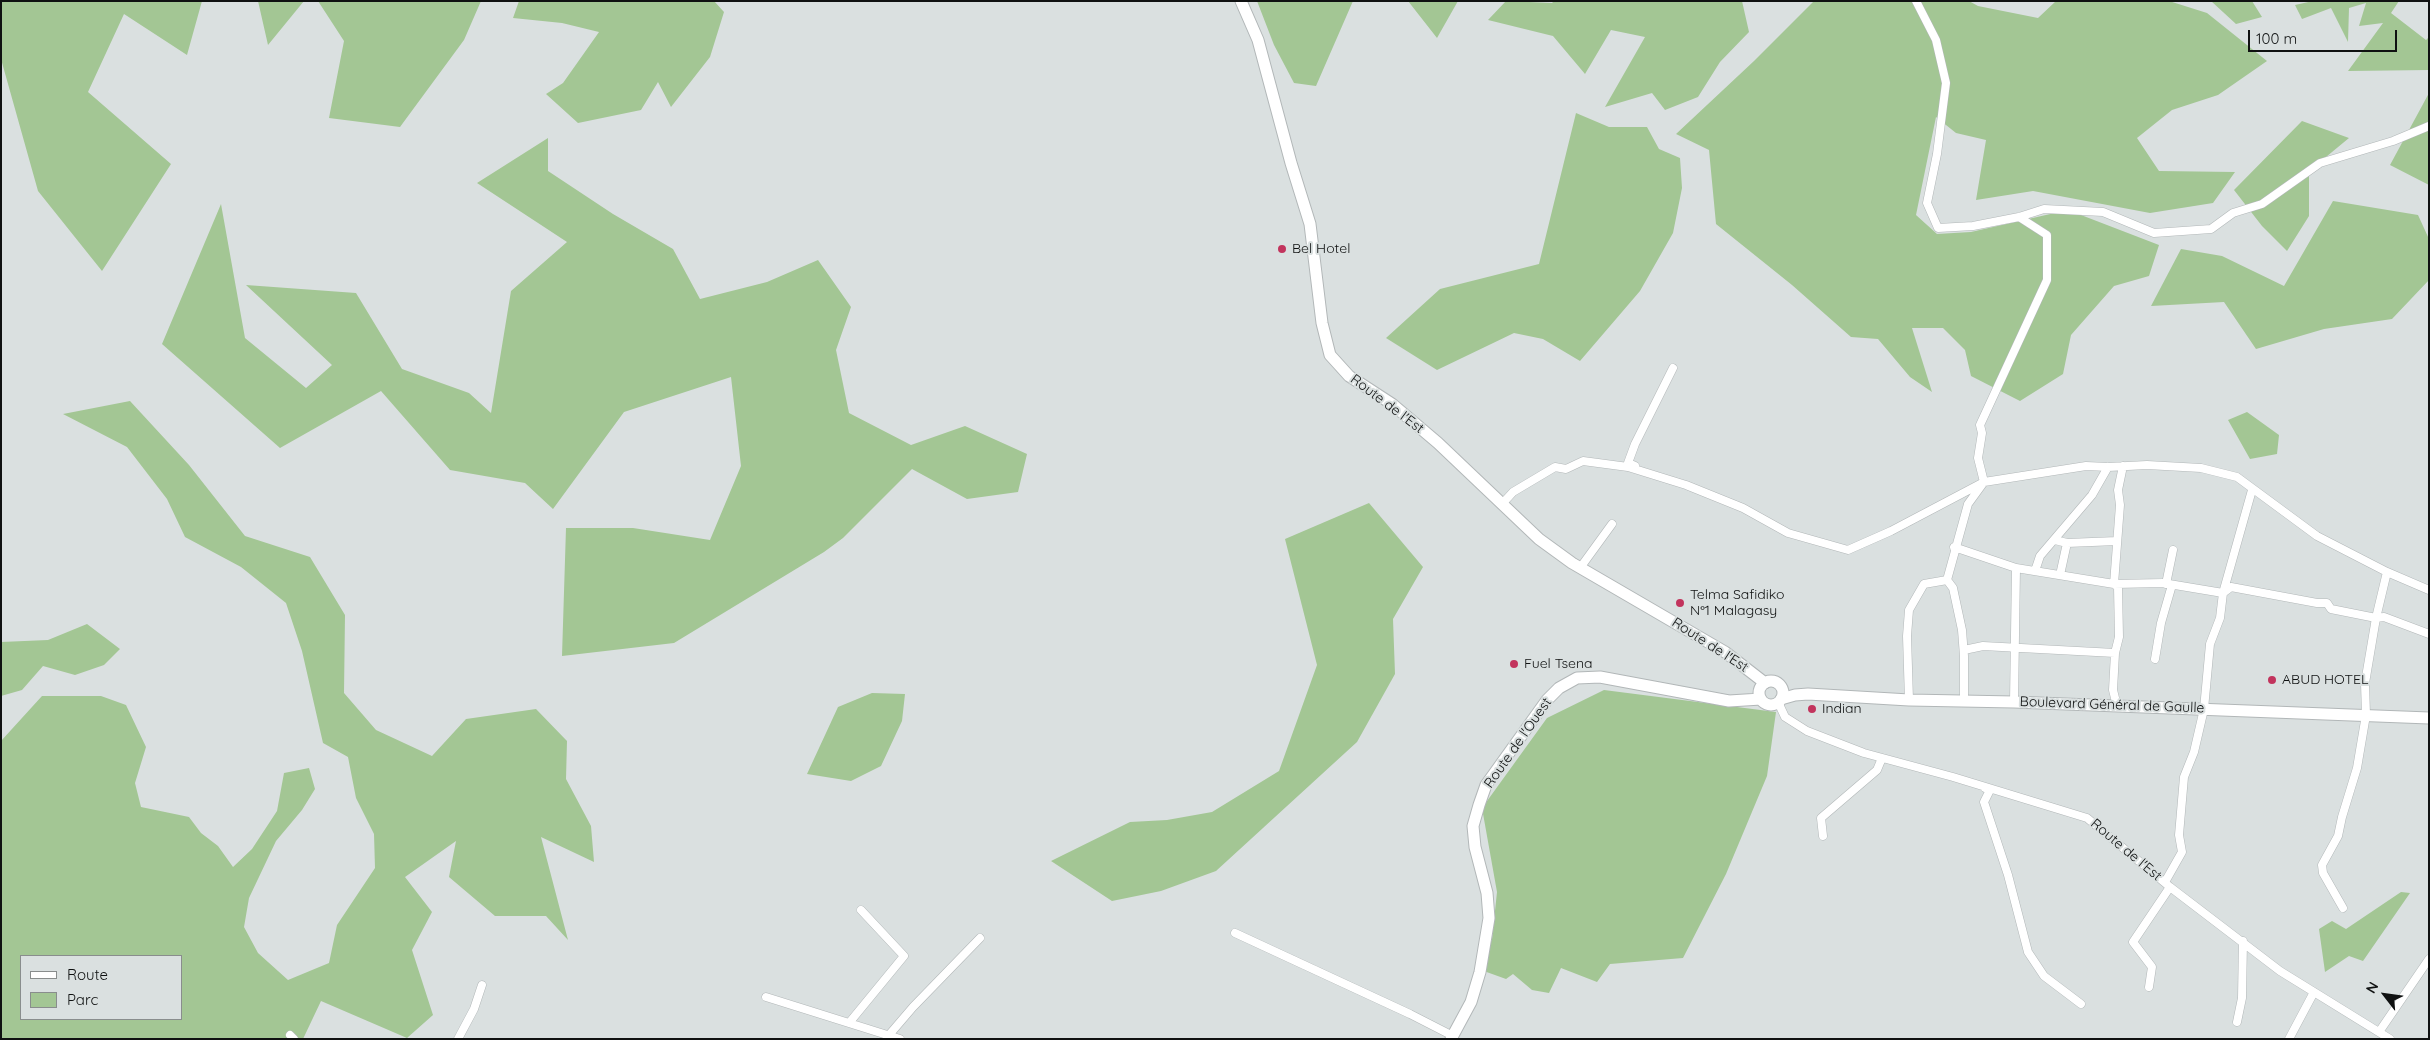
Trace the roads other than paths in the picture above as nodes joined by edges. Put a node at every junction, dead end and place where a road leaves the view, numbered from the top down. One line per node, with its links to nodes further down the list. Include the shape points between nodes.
1 (1241, 1): 11 (main road, Route de l'Est, via 1258,40 1310,224 1322,323 1330,354 1348,376 1392,404 1421,428)
2 (1916, 1): 4 (street, via 1936,40 1946,83 1937,154 1926,203 1938,228 1973,226)
3 (2429, 126): 4 (street, via 2393,141 2320,163 2262,204 2233,213 2211,229 2154,233 2103,212 2044,209)
4 (2020, 217): 9 (street, via 2047,235 2047,280 1980,425 1978,458)
5 (1673, 368): 8 (street, via 1634,444 1628,463)
6 (2122, 466): 7 (street); 10 (street, via 2147,464 2201,468 2237,477); 14 (street)
7 (2108, 467): 9 (street, via 2068,468); 13 (street, via 2092,495)
8 (1646, 471): 9 (street, via 1743,508 1788,533 1848,550); 11 (street, via 1583,461 1566,469 1555,467 1513,492)
9 (1984, 482): 16 (street, via 1968,504)
10 (2252, 490): 21 (street, via 2317,536); 27 (street)
11 (1502, 504): 18 (main road, Route de l'Est, via 1539,539)
12 (1612, 524): 18 (street)
13 (2055, 540): 15 (street); 20 (street, via 2040,556)
14 (2117, 541): 15 (street); 24 (street)
15 (2067, 543): 22 (street)
16 (1954, 547): 19 (street); 23 (street)
17 (2173, 550): 25 (street)
18 (1580, 568): 35 (main road, Route de l'Est, via 1725,652)
19 (2016, 568): 20 (street); 30 (street)
20 (2035, 571): 22 (street)
21 (2387, 572): 26 (street); 28 (street)
22 (2060, 575): 24 (street)
23 (1947, 580): 31 (street, via 1953,588); 37 (street, via 1924,584 1909,610)
24 (2114, 584): 25 (street); 32 (street, via 2118,587 2119,637)
25 (2169, 584): 27 (street); 33 (street)
26 (2429, 590)
27 (2222, 593): 28 (street, via 2232,587 2326,603 2331,609); 42 (street, via 2220,618 2210,644)
28 (2376, 618): 29 (street, via 2384,617); 43 (street, via 2365,683)
29 (2429, 634)
30 (2014, 648): 31 (street, via 1983,646); 32 (street); 40 (street)
31 (1964, 650): 38 (street)
32 (2115, 653): 41 (street, via 2113,690)
33 (2155, 660)
34 (1780, 684): 35 (main road, via 1774,681); 36 (main road); 39 (main road, via 1783,694)
35 (1762, 690): 39 (main road, via 1769,705); 64 (main road, Route de l'Ouest, via 1741,700 1729,700 1600,677 1577,678 1559,688 1547,700 1486,785 1473,826 1489,918 1480,972 1471,1002)
36 (1796, 695): 37 (main road, Boulevard Général de Gaulle); 39 (main road, Boulevard Général de Gaulle)
37 (1909, 700): 38 (main road, Boulevard Général de Gaulle)
38 (1964, 700): 40 (main road, Boulevard Général de Gaulle)
39 (1780, 701): 45 (street, Route de l'Est, via 1785,717 1807,731)
40 (2014, 702): 41 (main road, Boulevard Général de Gaulle)
41 (2117, 706): 42 (main road, Boulevard Général de Gaulle)
42 (2204, 709): 43 (main road, Boulevard Général de Gaulle); 48 (street, via 2194,752 2184,777 2179,836 2182,852)
43 (2366, 715): 44 (main road, Boulevard Général de Gaulle); 49 (street, via 2357,768 2338,836 2322,864 2323,873)
44 (2429, 718)
45 (1882, 758): 46 (street, Route de l'Est); 47 (street, via 1877,770 1821,818)
46 (1974, 784): 48 (street, Route de l'Est, via 2087,818); 59 (street, via 1990,790 1984,802 2028,952 2044,976)
47 (1823, 836)
48 (2167, 884): 53 (street, Route de l'Est); 56 (street, via 2133,942 2152,967)
49 (2343, 908)
50 (861, 910): 61 (street, via 904,956)
51 (1234, 933): 64 (street, via 1410,1014)
52 (980, 938): 63 (street)
53 (2243, 941): 57 (street, Route de l'Est, via 2280,971); 60 (street, via 2242,998)
54 (2429, 959): 62 (street)
55 (482, 985): 65 (street)
56 (2149, 987)
57 (2314, 992): 62 (street, Route de l'Est); 67 (street)
58 (766, 998): 61 (street)
59 (2081, 1004)
60 (2238, 1022)
61 (849, 1023): 63 (street)
62 (2379, 1032): 68 (street, Route de l'Est)
63 (889, 1035): 66 (street)
64 (1452, 1038)
65 (458, 1039)
66 (900, 1039)
67 (2290, 1039)
68 (2390, 1039)

